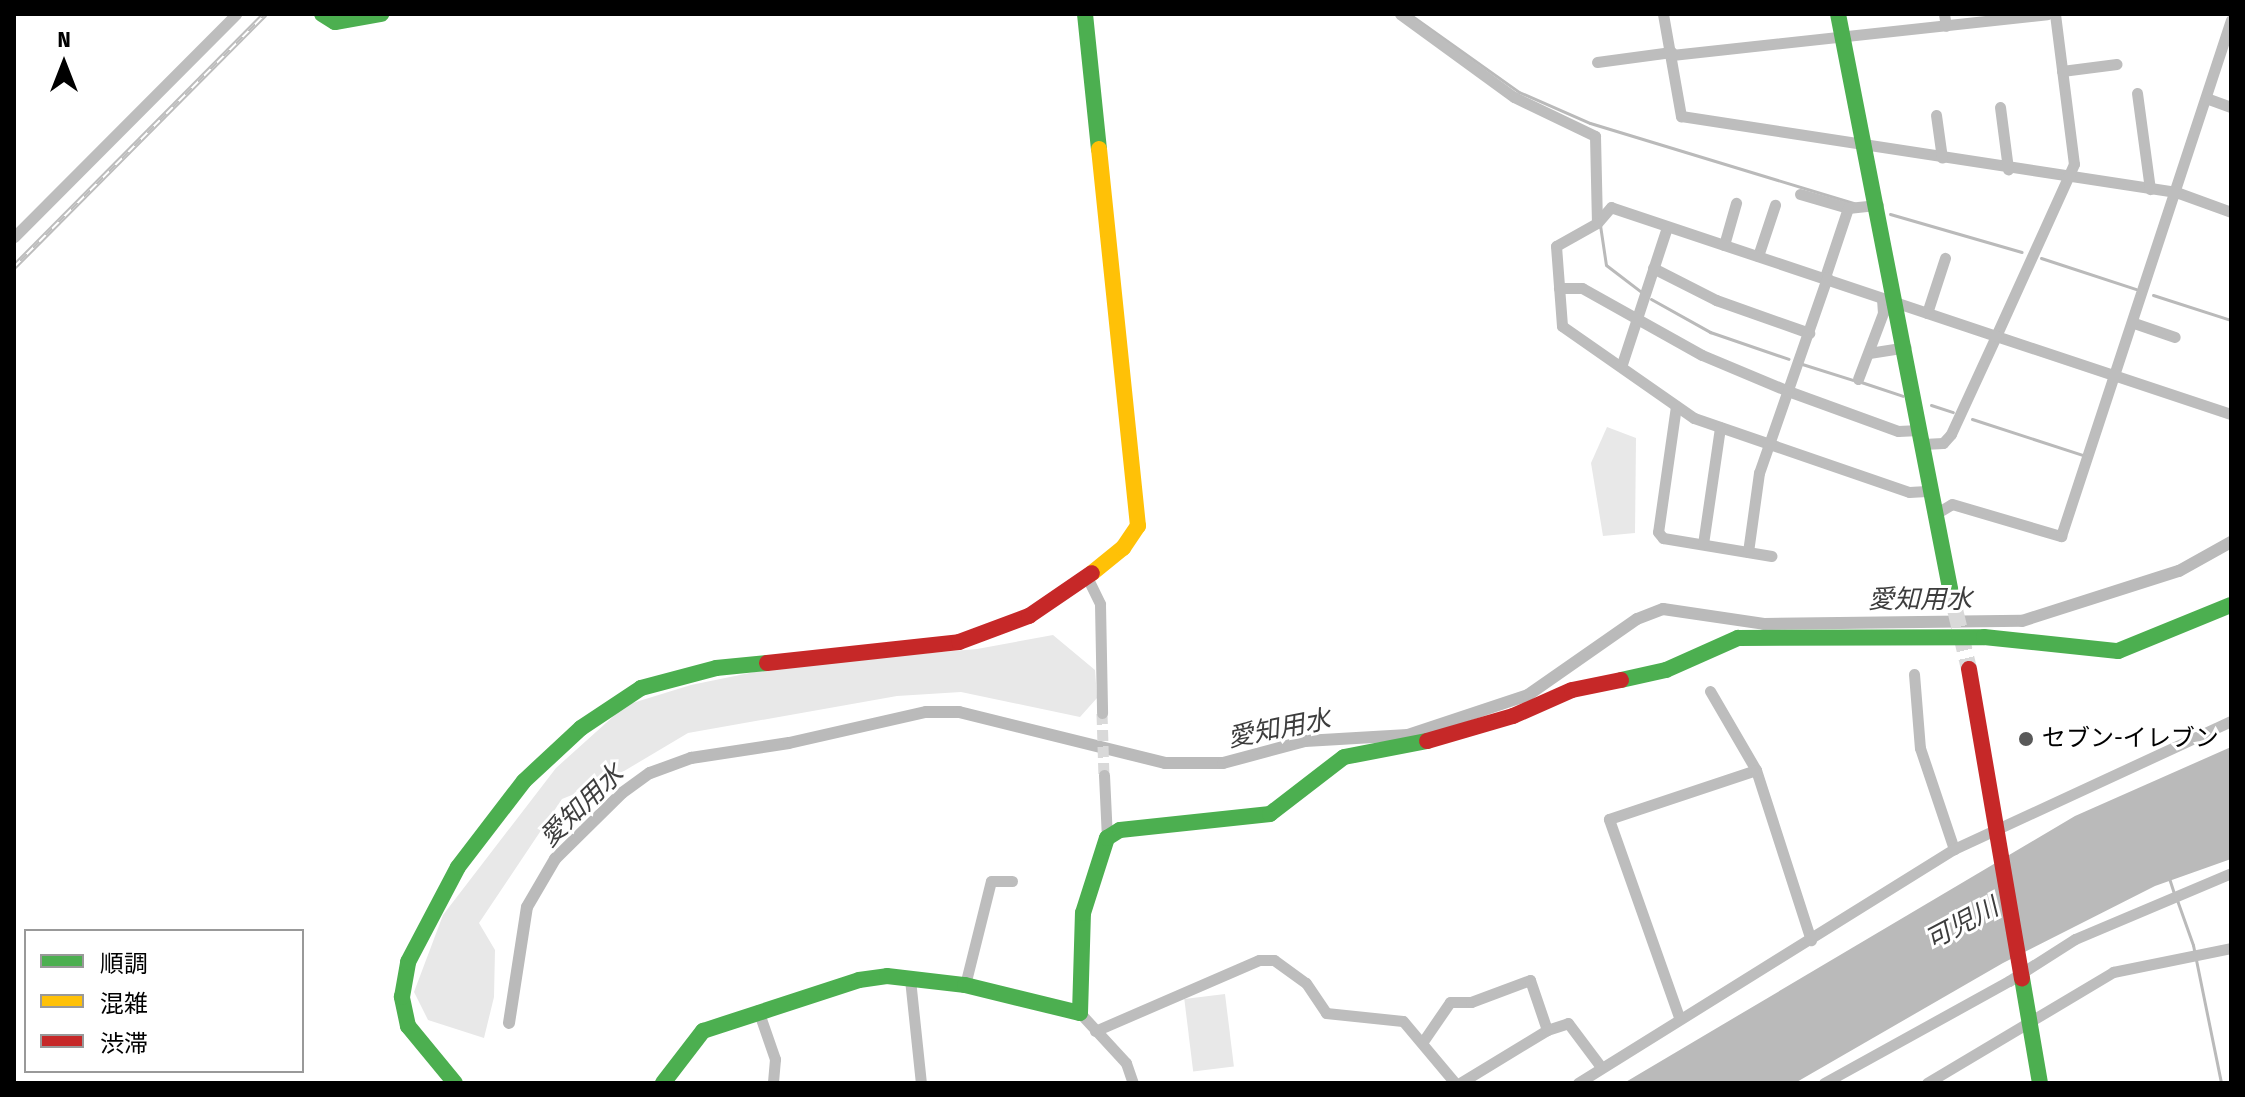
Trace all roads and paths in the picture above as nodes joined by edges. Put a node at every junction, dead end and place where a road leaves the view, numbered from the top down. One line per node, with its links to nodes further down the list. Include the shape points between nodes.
1 (236, 14): 37 (street)
2 (322, 14): 3 (street, via 335,22)
3 (381, 14)
4 (1085, 14): 67 (street, via 1138,500 1138,526 1123,548)
5 (1400, 14): 35 (street, via 1514,97 1595,136)
6 (1663, 14): 14 (street)
7 (1838, 14): 12 (street)
8 (2047, 14): 10 (street)
9 (2055, 14): 17 (street)
10 (1945, 20): 12 (street)
11 (2231, 20): 13 (street)
12 (1843, 36): 14 (street); 23 (street)
13 (2228, 46): 19 (street)
14 (1671, 53): 15 (street); 23 (street, via 1681,116)
15 (1597, 62)
16 (2117, 64): 17 (street)
17 (2062, 71): 26 (street)
18 (2137, 93): 27 (street)
19 (2206, 98): 21 (street); 28 (street)
20 (2000, 107): 25 (street)
21 (2231, 107)
22 (1936, 115): 24 (street)
23 (1867, 147): 24 (street); 32 (street)
24 (1942, 158): 25 (street)
25 (2008, 169): 26 (street)
26 (2071, 178): 27 (street); 49 (street)
27 (2150, 189): 28 (street)
28 (2176, 192): 34 (street); 47 (street)
29 (1800, 194): 33 (street)
30 (1736, 203): 38 (street)
31 (1775, 205): 39 (street)
32 (1878, 205): 33 (street); 44 (street)
33 (1848, 208): 42 (street)
34 (2231, 211)
35 (1597, 223): 36 (street, via 1611,207); 43 (street, via 1556,246)
36 (1667, 227): 38 (street); 41 (street)
37 (14, 237)
38 (1724, 245): 39 (street)
39 (1758, 256): 42 (street)
40 (1945, 258): 45 (street)
41 (1653, 268): 46 (street); 48 (street, via 1716,300)
42 (1826, 278): 44 (street); 48 (street)
43 (1559, 288): 46 (street, via 1582,288); 53 (street, via 1562,326)
44 (1889, 301): 45 (street); 51 (street); 52 (street)
45 (1927, 313): 49 (street)
46 (1636, 319): 53 (street); 56 (street, via 1722,365)
47 (2134, 323): 50 (street); 54 (street)
48 (1809, 333): 56 (street)
49 (1996, 336): 54 (street); 60 (street, via 1951,434 1943,443)
50 (2175, 337)
51 (1906, 347): 52 (street); 60 (street)
52 (1869, 353): 55 (street)
53 (1622, 364): 57 (street)
54 (2117, 376): 58 (street); 63 (street, via 2061,536 1952,504)
55 (1858, 379)
56 (1788, 391): 60 (street); 61 (street)
57 (1676, 406): 59 (street); 64 (street, via 1657,526 1663,538)
58 (2231, 414)
59 (1720, 427): 61 (street); 64 (street)
60 (1921, 437): 62 (street)
61 (1768, 443): 62 (street, via 1909,492); 65 (street)
62 (1931, 491): 63 (street)
63 (1937, 513): 68 (street)
64 (1703, 544): 65 (street)
65 (1748, 552): 66 (street)
66 (1772, 556)
67 (1087, 577): 73 (street, via 1100,604); 95 (street, via 1029,616 991,633 959,642 716,668 641,688 581,728 524,781 458,867 408,962 402,997 408,1026)
68 (1950, 588)
69 (2231, 605): 78 (street, via 2118,651 1984,637 1738,638 1666,670 1572,690 1513,716 1421,743 1344,757 1270,814 1120,830)
70 (1969, 669): 77 (street)
71 (1914, 674): 79 (street, via 1920,748)
72 (1710, 691): 75 (street)
73 (1102, 713)
74 (2231, 721): 77 (street)
75 (1756, 770): 82 (street); 89 (street, via 1609,819)
76 (1104, 775): 78 (street)
77 (1993, 829): 79 (street); 84 (street)
78 (1107, 838): 88 (street, via 1083,913)
79 (1954, 849): 82 (street)
80 (2231, 873): 84 (street)
81 (1012, 881): 86 (street, via 991,881)
82 (1811, 940): 89 (street)
83 (2231, 948): 90 (street, via 2113,972)
84 (2020, 966): 90 (street); 102 (street)
85 (910, 979): 86 (street); 87 (street, via 859,980); 98 (street)
86 (965, 985): 88 (street)
87 (758, 1010): 96 (street, via 703,1031); 97 (street, via 775,1059)
88 (1080, 1013): 92 (street)
89 (1679, 1017): 94 (street)
90 (2027, 1021): 103 (street); 104 (street)
91 (1547, 1030): 93 (street, via 1530,980 1471,1002 1450,1002); 94 (street, via 1568,1023 1576,1027); 100 (street)
92 (1095, 1031): 93 (street, via 1259,960 1274,960 1306,983 1320,1010 1345,1018 1403,1021); 99 (street, via 1126,1063)
93 (1424, 1040): 100 (street)
94 (1601, 1067): 101 (street)
95 (455, 1083)
96 (663, 1083)
97 (773, 1083)
98 (921, 1083)
99 (1133, 1083)
100 (1458, 1083)
101 (1578, 1083)
102 (1824, 1083)
103 (1927, 1083)
104 (2040, 1083)

